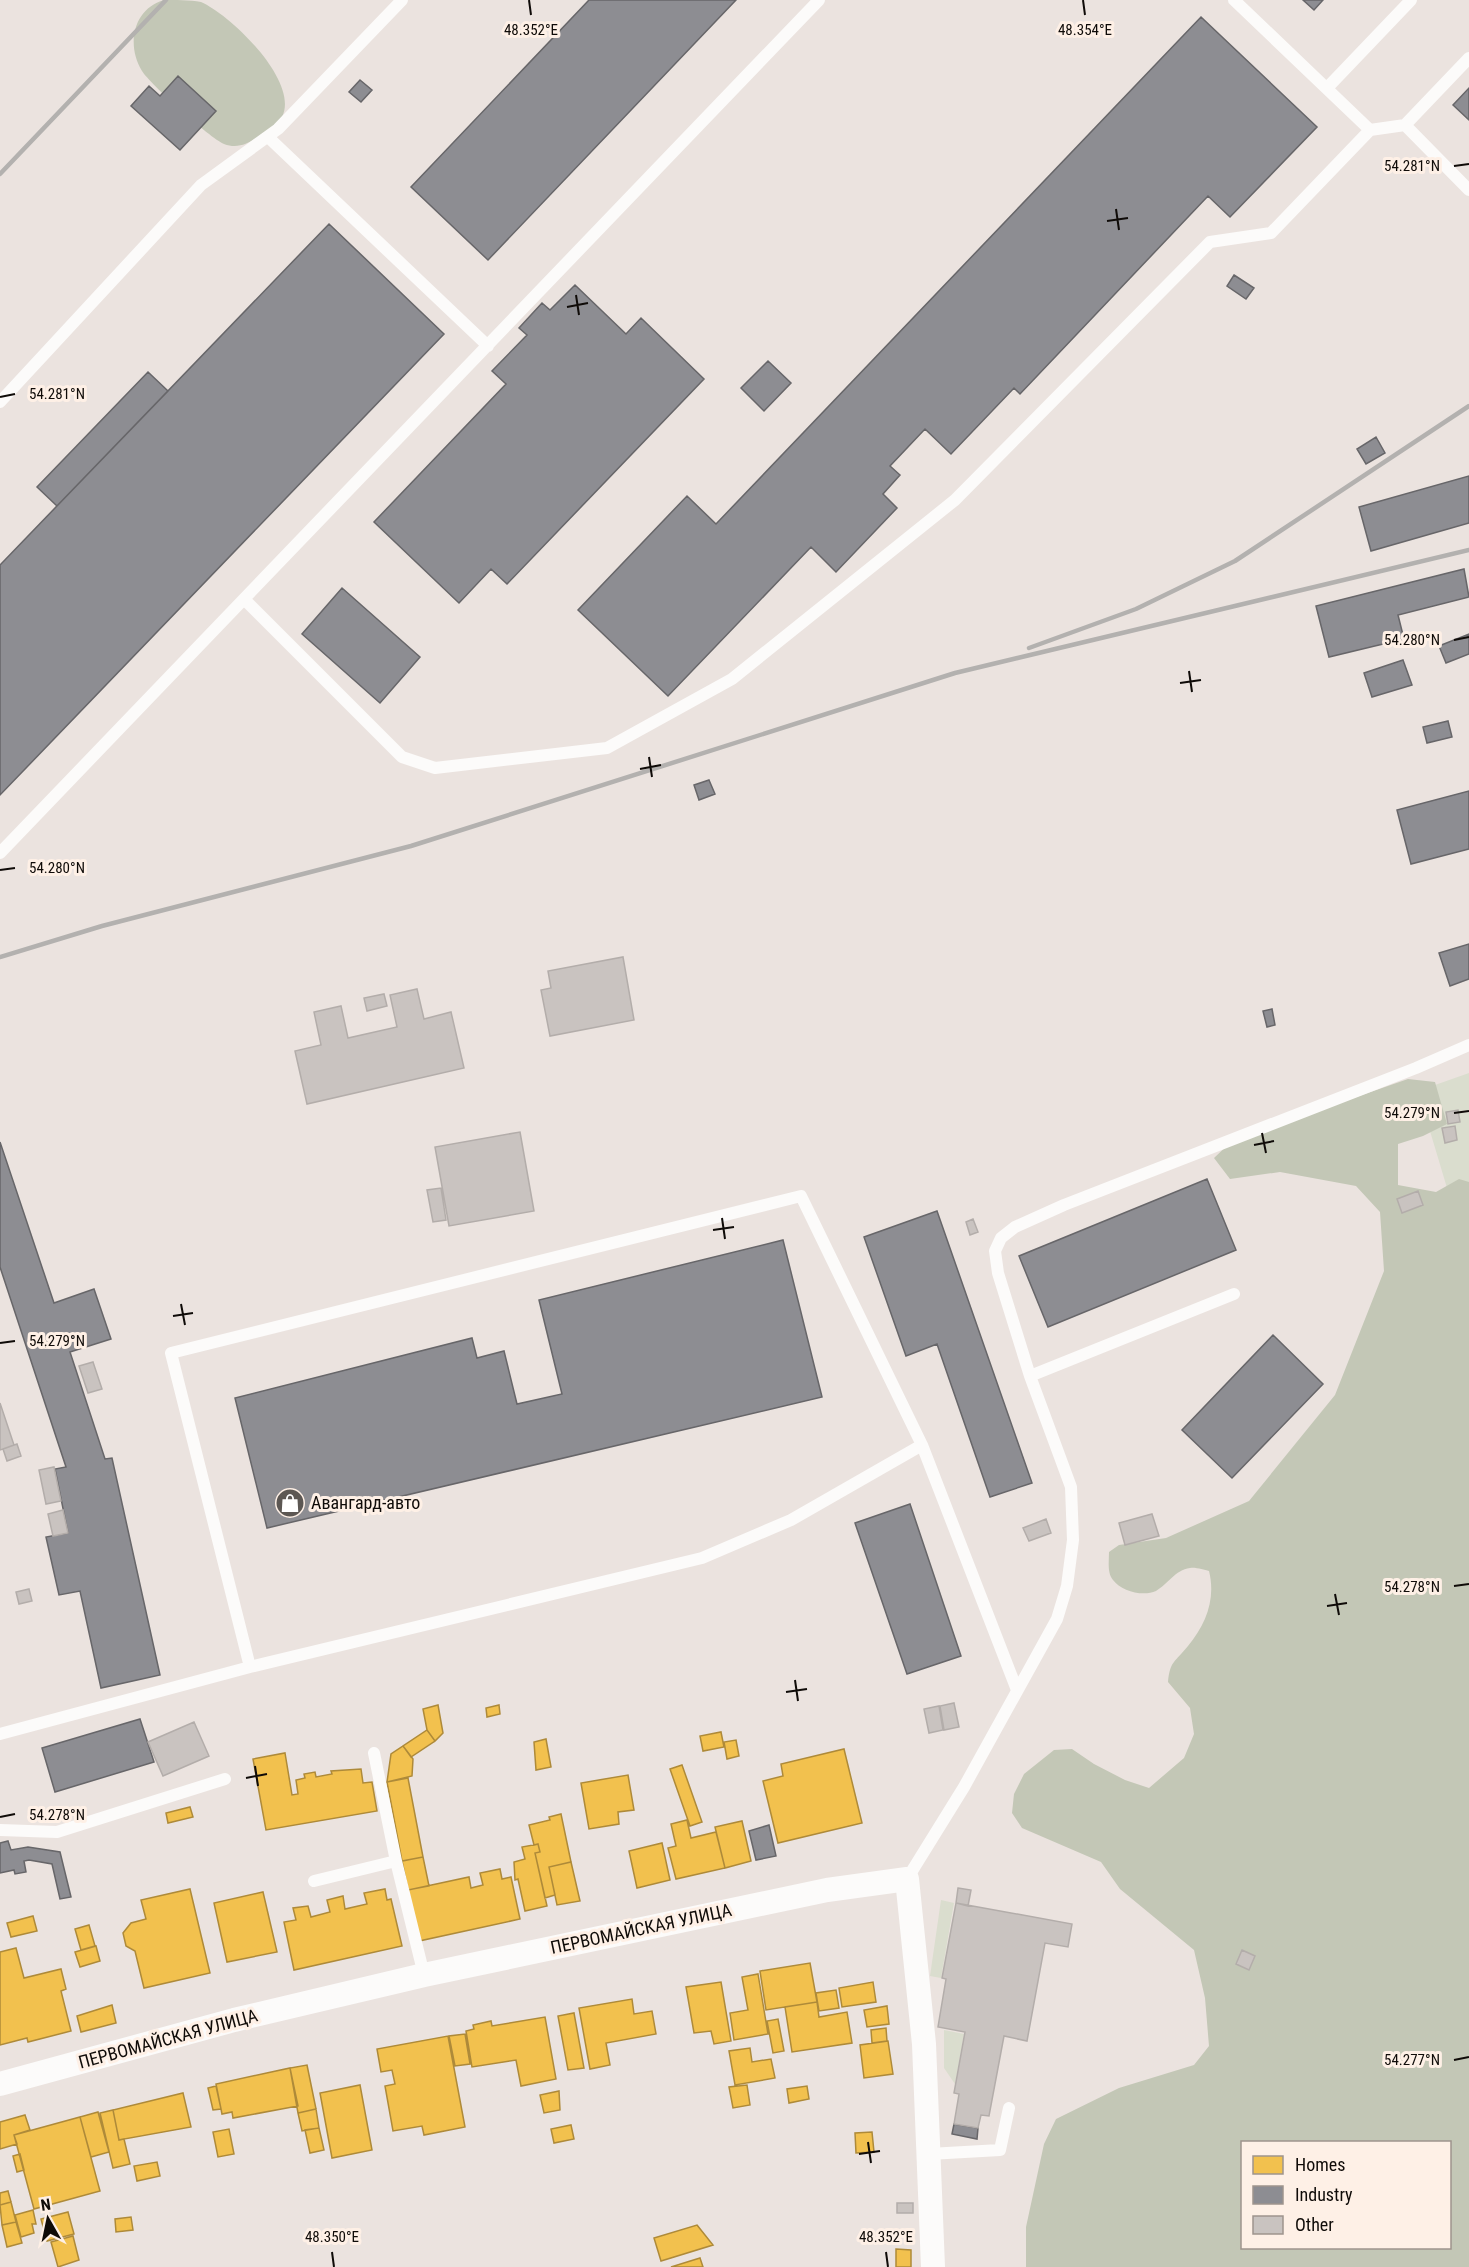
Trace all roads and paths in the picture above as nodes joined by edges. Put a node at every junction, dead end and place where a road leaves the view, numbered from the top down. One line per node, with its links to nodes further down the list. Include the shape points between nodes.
1 (402, 0): 9 (lane)
2 (819, 0): 11 (lane)
3 (1234, 0): 6 (lane)
4 (1411, 0): 6 (lane)
5 (1469, 58): 7 (lane)
6 (1327, 88): 8 (lane)
7 (1405, 125): 8 (lane); 10 (lane)
8 (1371, 130): 13 (lane, via 1271,233 1210,242 955,500 732,679 607,748 435,768 402,757)
9 (267, 137): 11 (lane); 12 (lane, via 201,185)
10 (1469, 190)
11 (488, 346): 13 (lane)
12 (0, 402)
13 (245, 600): 14 (lane)
14 (0, 854)
15 (1469, 1045): 17 (lane, via 1015,1227 1001,1238 995,1251 998,1273)
16 (1234, 1294): 17 (lane)
17 (1030, 1376): 20 (lane, via 1071,1487 1073,1540 1067,1586 1057,1619)
18 (922, 1445): 19 (lane, via 791,1520 702,1558); 19 (lane, via 801,1196 171,1353); 20 (lane)
19 (250, 1667): 21 (lane)
20 (1017, 1690): 26 (lane)
21 (0, 1734)
22 (374, 1753): 25 (lane)
23 (225, 1779): 24 (lane, via 57,1832)
24 (0, 1830)
25 (396, 1861): 27 (lane); 28 (lane)
26 (907, 1879): 28 (street, ПЕРВОМАЙСКАЯ УЛИЦА, via 827,1890); 31 (street, via 924,2044)
27 (314, 1881)
28 (424, 1975): 29 (street, ПЕРВОМАЙСКАЯ УЛИЦА, via 234,2020)
29 (0, 2084)
30 (1009, 2108): 31 (lane, via 1000,2150)
31 (928, 2154): 32 (street)
32 (933, 2267)

